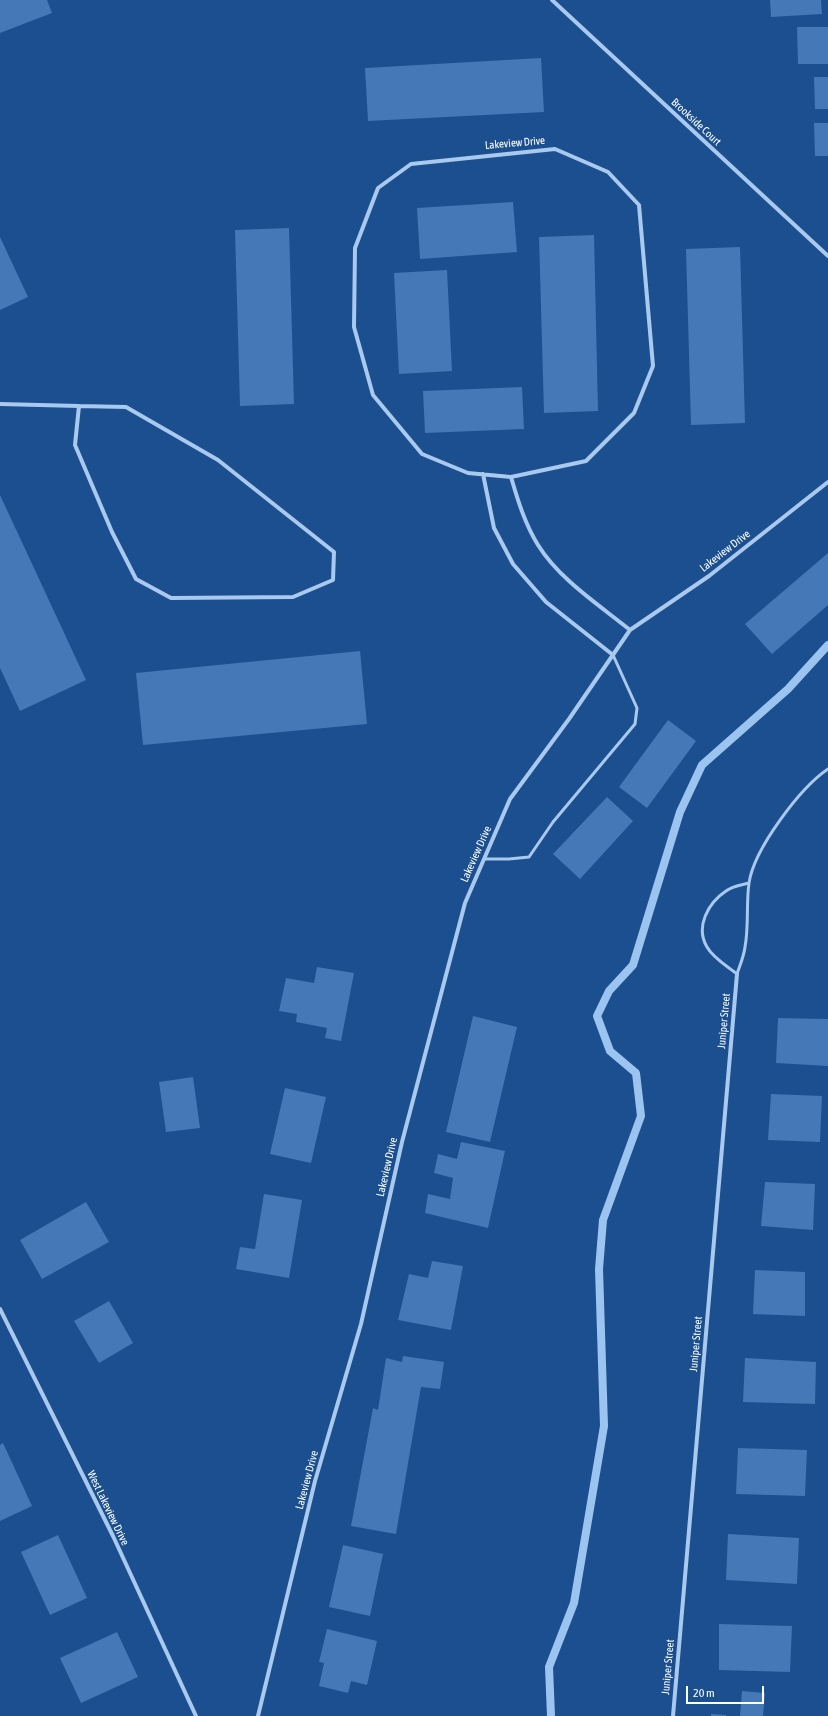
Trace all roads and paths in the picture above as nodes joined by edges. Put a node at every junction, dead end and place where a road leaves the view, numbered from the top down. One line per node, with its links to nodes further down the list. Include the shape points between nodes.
1 (552, 0): 2 (street, Brookside Court)
2 (828, 256)
3 (0, 404): 4 (street)
4 (79, 406): 4 (street, via 126,407 218,460 334,552 333,580 293,597 171,598 136,579 112,532 75,445)
5 (482, 474): 6 (street, Lakeview Drive); 6 (street, Lakeview Drive, via 468,473 422,454 373,395 354,327 355,248 378,188 411,164 555,149 608,172 639,205 653,366 634,413 586,461); 9 (street, via 494,528 513,564 546,602)
6 (511, 477): 8 (street, via 523,517 538,546 567,580)
7 (828, 482): 8 (street, Lakeview Drive, via 709,576)
8 (630, 630): 9 (street, Lakeview Drive)
9 (613, 655): 11 (street, Lakeview Drive, via 510,800); 11 (lane, via 637,708 635,724 553,822 530,857)
10 (828, 769): 12 (lane, via 816,777 769,835 755,861)
11 (484, 859): 16 (street, Lakeview Drive, via 465,903 402,1142 361,1324 315,1480)
12 (749, 883): 13 (lane, via 745,948); 13 (lane, via 725,891 704,916 702,925 702,934 708,948)
13 (737, 974): 17 (street, Juniper Street)
14 (0, 1309): 15 (street, West Lakeview Drive, via 113,1536)
15 (196, 1716)
16 (258, 1716)
17 (673, 1716)

